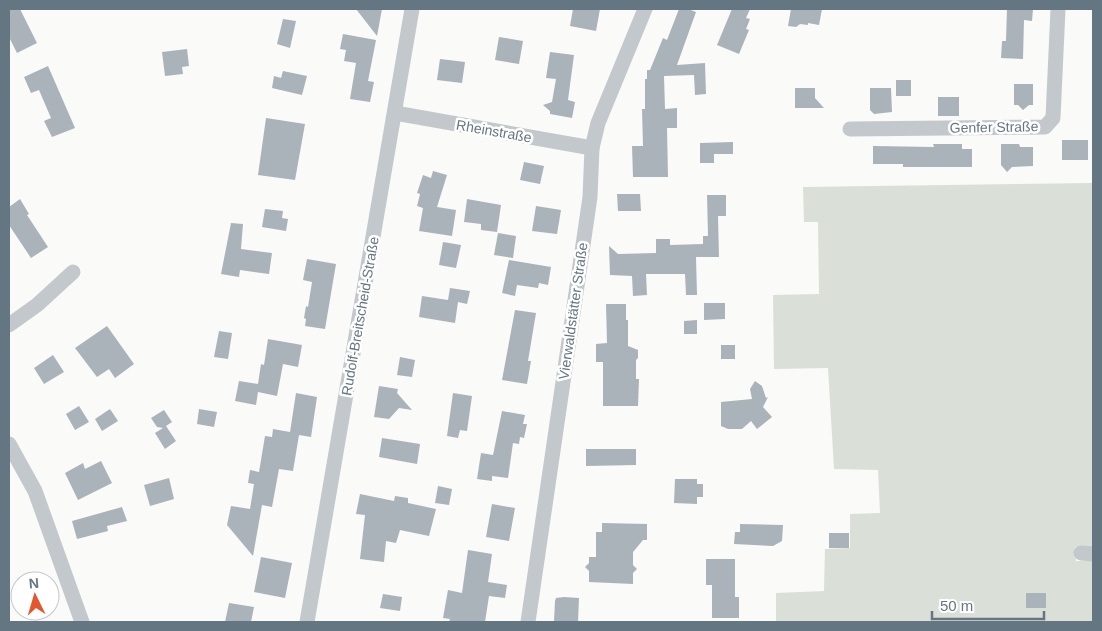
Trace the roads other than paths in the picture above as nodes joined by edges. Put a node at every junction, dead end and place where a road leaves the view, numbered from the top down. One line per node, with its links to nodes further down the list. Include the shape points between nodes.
1 (412, 9): 4 (street, Rudolf-Breitscheid-Straße)
2 (645, 9): 6 (street, Vierwaldstätter Straße, via 598,123)
3 (1058, 9): 5 (street, Genfer Straße, via 1053,118 1045,127)
4 (395, 113): 6 (street, Rheinstraße); 11 (street, Rudolf-Breitscheid-Straße)
5 (850, 129)
6 (592, 148): 12 (street, Vierwaldstätter Straße, via 590,197)
7 (73, 272): 8 (street)
8 (9, 325)
9 (9, 444): 10 (street, via 35,490)
10 (82, 622)
11 (307, 622)
12 (528, 622)

